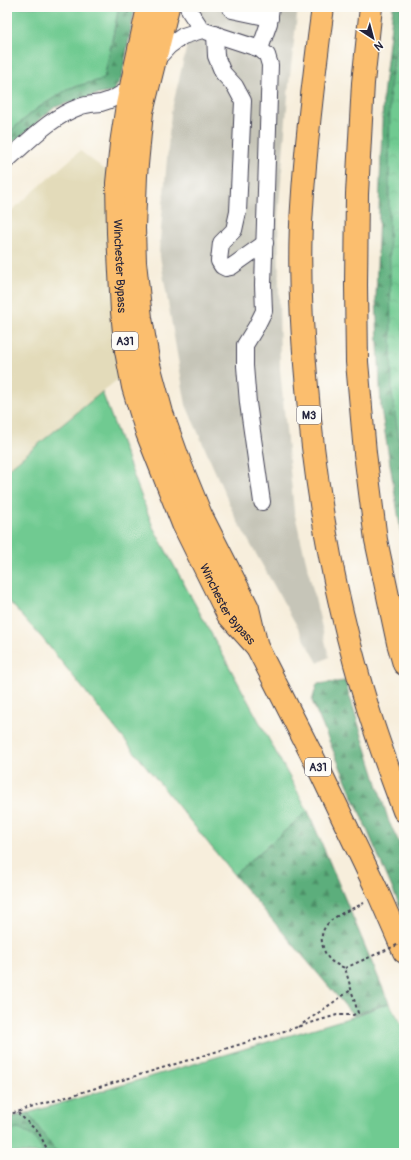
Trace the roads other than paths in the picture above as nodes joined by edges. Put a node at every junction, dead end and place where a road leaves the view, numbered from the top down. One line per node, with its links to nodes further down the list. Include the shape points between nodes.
1 (148, 7): 11 (highway, Winchester Bypass / A31)
2 (168, 7): 10 (highway, Winchester Bypass / A31)
3 (188, 7): 8 (street)
4 (230, 7): 7 (street, via 232,10)
5 (323, 7): 19 (highway, M3, via 309,111 302,209 303,343 312,450 332,569 357,672)
6 (371, 7): 18 (highway, via 363,83 357,194 357,362 376,540)
7 (270, 12): 9 (street)
8 (209, 32): 9 (street); 10 (street, via 183,36); 15 (street, via 223,73 236,86 243,101 238,212 234,230 221,243 219,261 222,266 231,267)
9 (260, 49): 15 (street, via 267,55 270,65)
10 (155, 61): 17 (highway, Winchester Bypass / A31, via 142,112 134,228 135,262 149,366 179,460 201,515 248,608)
11 (131, 88): 12 (street, via 110,100); 13 (highway, Winchester Bypass / A31)
12 (91, 104): 13 (street, via 112,112); 14 (street, via 60,116)
13 (124, 123): 17 (highway, Winchester Bypass / A31, via 117,183 118,233 125,343 133,387 147,433 183,524 228,615)
14 (7, 160)
15 (265, 243): 16 (street, via 264,311 245,345 248,403)
16 (262, 502)
17 (257, 647): 20 (highway, A31, via 319,769)
18 (404, 664)
19 (404, 812)
20 (404, 952)

